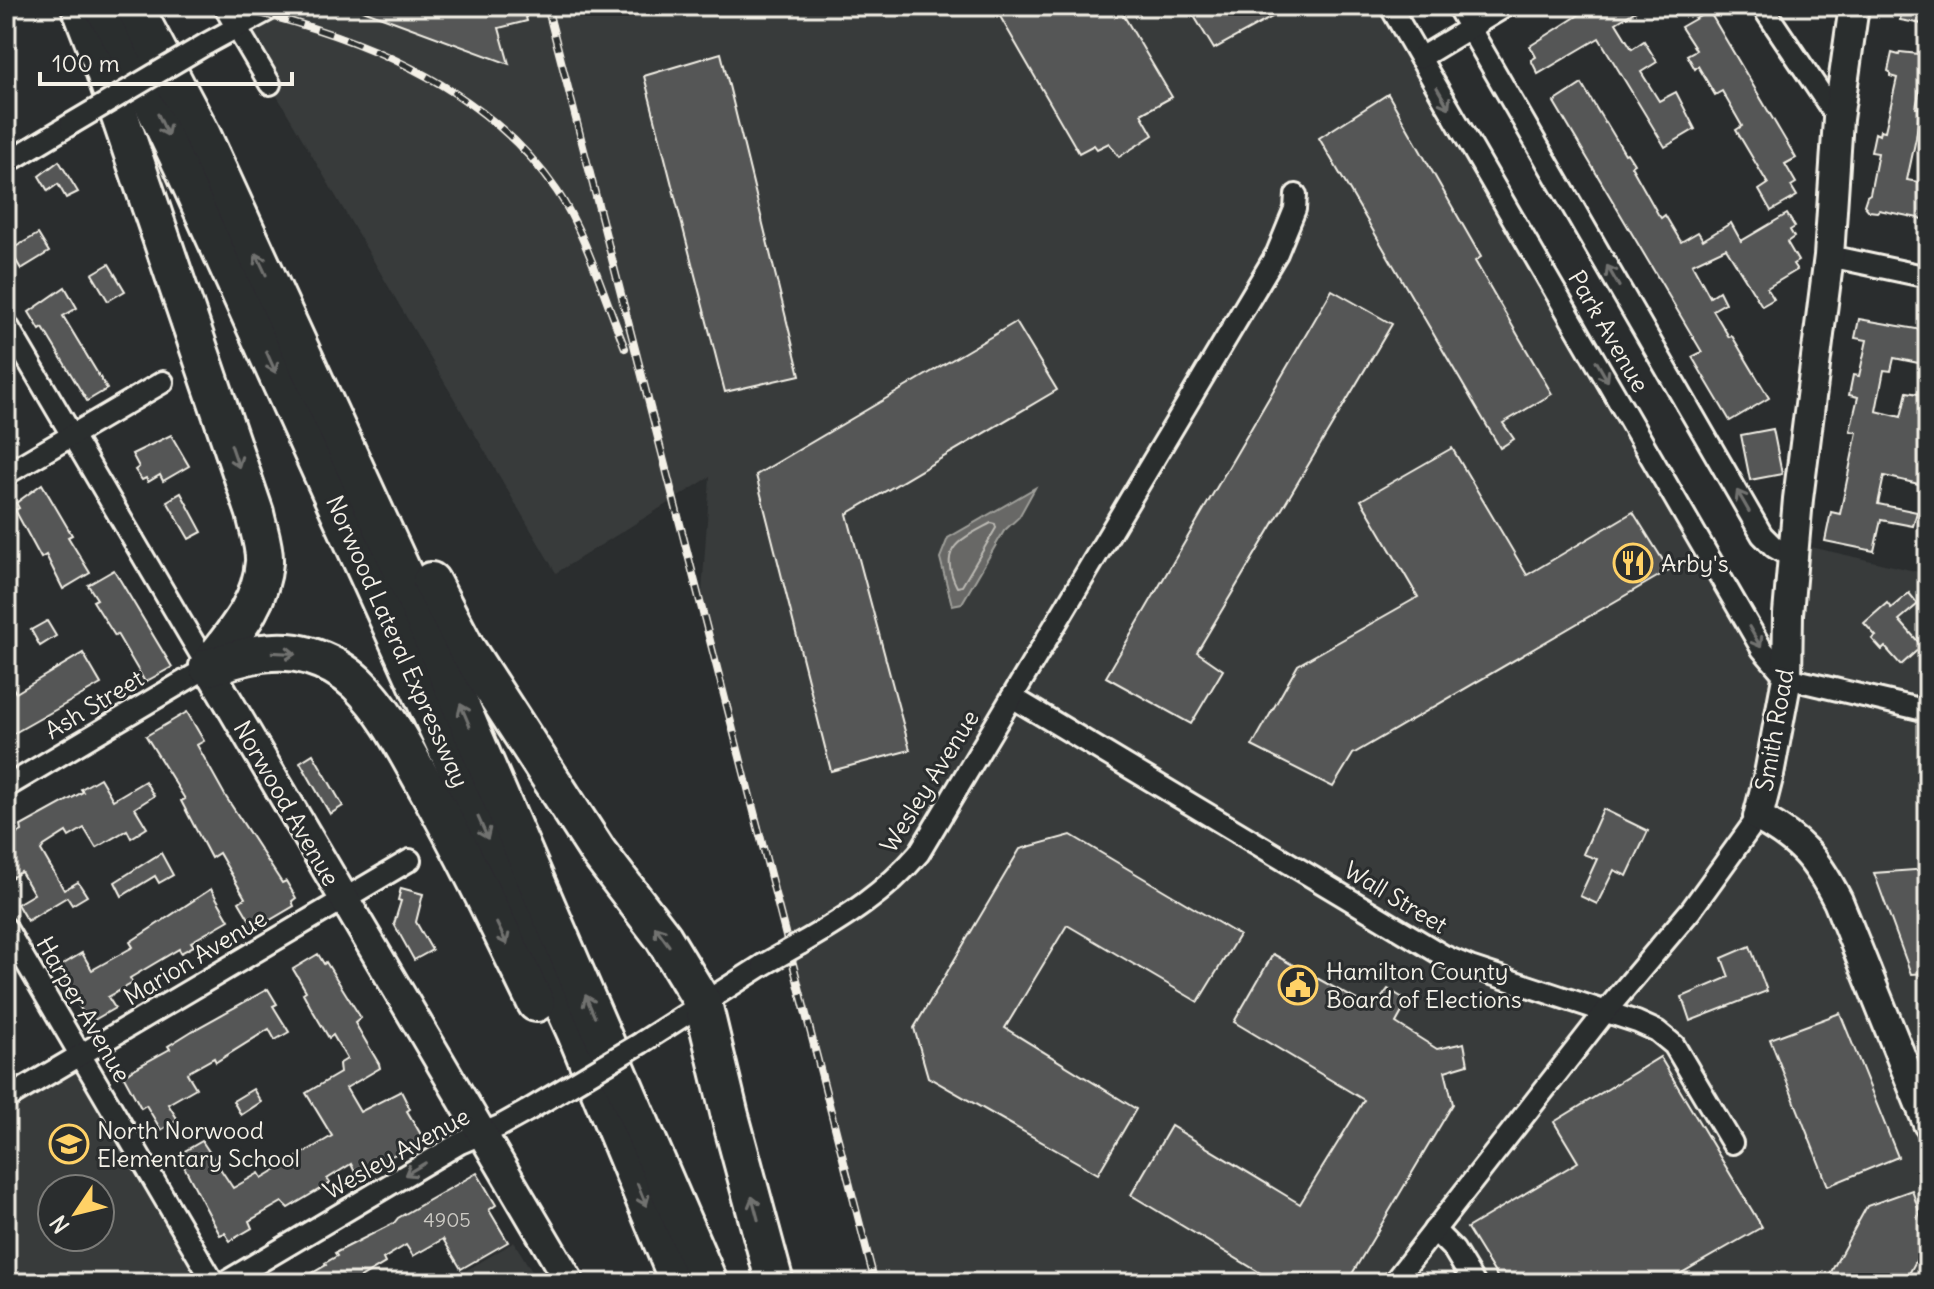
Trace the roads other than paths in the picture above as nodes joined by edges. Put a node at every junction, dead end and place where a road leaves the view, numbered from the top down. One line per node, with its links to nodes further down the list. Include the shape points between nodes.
1 (80, 6): 26 (highway, one-way to 26, via 257,525 264,561 250,612)
2 (102, 6): 41 (highway, Norwood Lateral Expressway, one-way to 41, via 182,165 569,1017)
3 (134, 6): 21 (highway, Norwood Lateral Expressway, one-way to 3, via 202,135)
4 (224, 6): 12 (street)
5 (276, 6): 12 (street)
6 (1391, 6): 13 (street, Park Avenue)
7 (1457, 6): 11 (street, Park Avenue)
8 (1506, 6): 11 (street)
9 (1762, 6): 15 (street)
10 (1854, 6): 15 (main road, Smith Road)
11 (1470, 28): 13 (street); 25 (street, Park Avenue, one-way to 11, via 1762,535)
12 (238, 29): 14 (street); 16 (street, bridge)
13 (1420, 58): 27 (street, Park Avenue, one-way to 27, via 1762,649)
14 (270, 84)
15 (1838, 119): 18 (main road, Smith Road)
16 (6, 163)
17 (1296, 195): 28 (street, Wesley Avenue, via 1277,253)
18 (1829, 256): 19 (street); 25 (main road, Smith Road)
19 (1928, 277)
20 (6, 323): 23 (street, Norwood Avenue)
21 (294, 335): 35 (highway, one-way to 21, via 466,648); 48 (highway, Norwood Lateral Expressway, one-way to 21, via 410,588)
22 (163, 382): 23 (street)
23 (72, 436): 24 (street); 26 (street, Norwood Avenue)
24 (6, 474)
25 (1793, 558): 27 (main road, Smith Road)
26 (208, 667): 30 (street, Ash Street); 33 (main road, Norwood Avenue); 41 (highway, one-way to 41, via 253,654 309,655 356,683 376,706 398,735 461,849 539,1009)
27 (1787, 678): 29 (street); 31 (main road, Smith Road)
28 (1012, 697): 35 (street, Wesley Avenue, bridge, via 897,879); 36 (street, Wall Street, via 1444,956)
29 (1928, 711)
30 (6, 787)
31 (1758, 817): 36 (street, Smith Road, via 1691,910); 39 (main road, via 1789,834 1821,868)
32 (410, 860): 33 (street, Marion Avenue)
33 (343, 900): 37 (street, Marion Avenue); 40 (main road, Norwood Avenue)
34 (6, 928): 37 (street, Harper Avenue)
35 (703, 1003): 40 (street, Wesley Avenue, bridge); 49 (highway, one-way to 35)
36 (1605, 1012): 42 (street, Wall Street, via 1657,1031 1674,1045); 43 (street, Smith Road)
37 (81, 1054): 38 (street, Marion Avenue); 44 (street, Harper Avenue)
38 (6, 1099)
39 (1928, 1124)
40 (484, 1133): 45 (street, Wesley Avenue, one-way to 45); 46 (main road, Norwood Avenue)
41 (620, 1141): 47 (highway, Norwood Lateral Expressway, one-way to 47)
42 (1732, 1143)
43 (1434, 1230): 50 (street, Smith Road); 51 (street)
44 (214, 1283)
45 (224, 1283)
46 (570, 1283)
47 (679, 1283)
48 (709, 1283)
49 (775, 1283)
50 (1393, 1283)
51 (1474, 1283)

